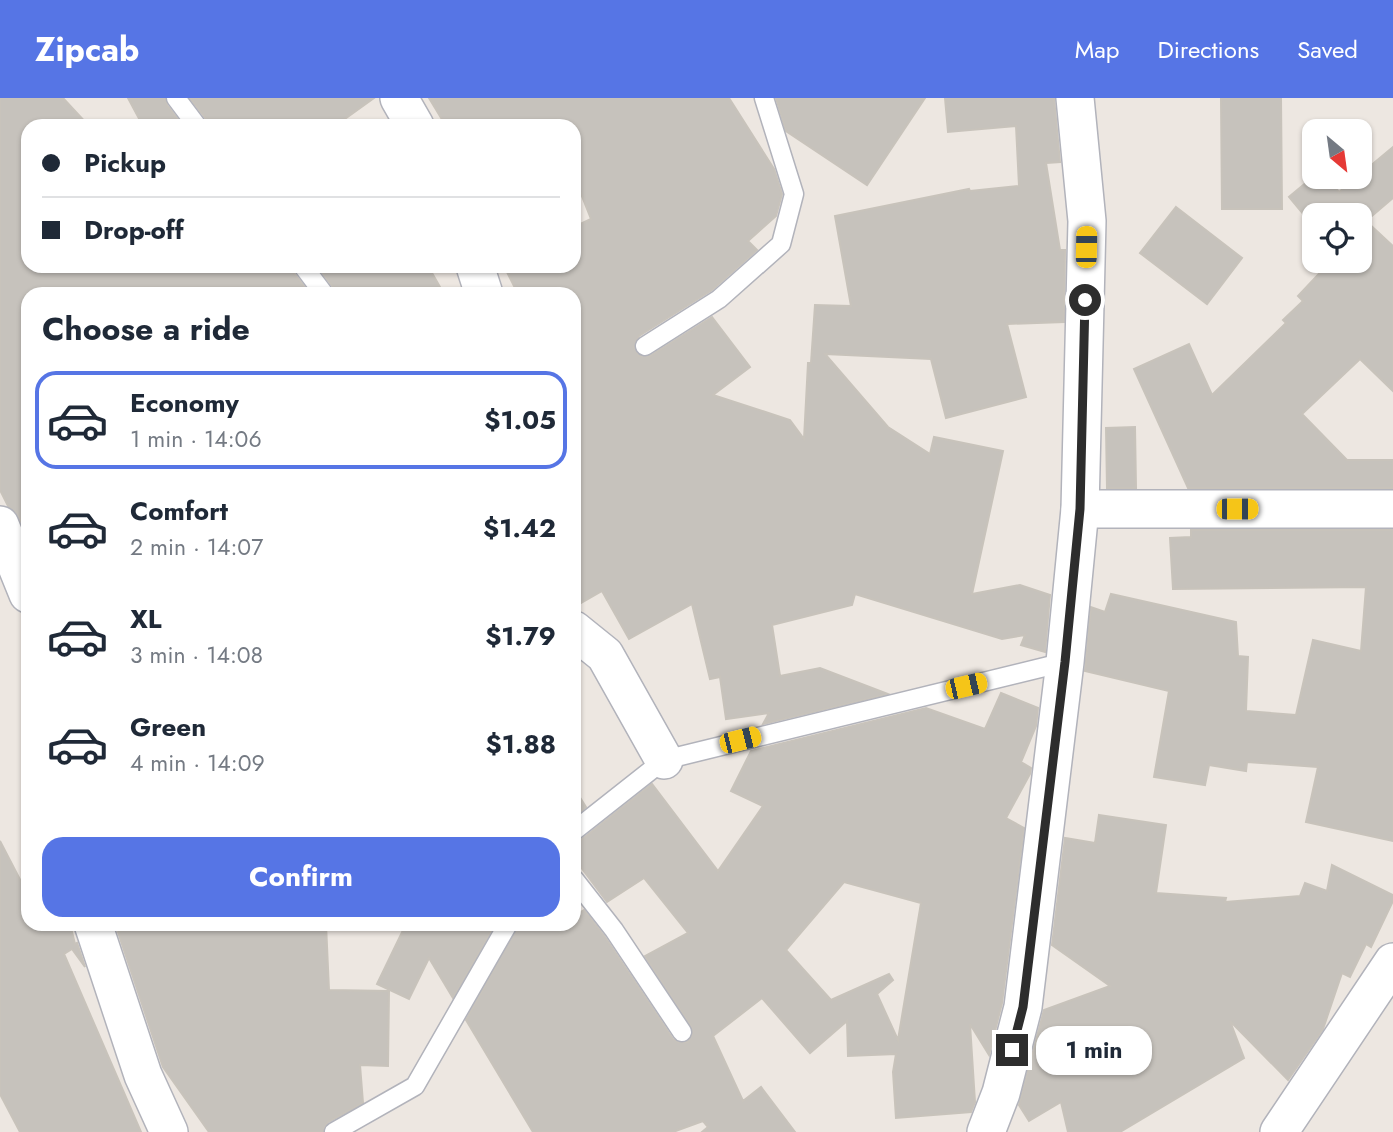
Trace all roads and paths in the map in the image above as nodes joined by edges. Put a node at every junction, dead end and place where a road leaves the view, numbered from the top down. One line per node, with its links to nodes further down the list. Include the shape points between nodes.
1 (176, 98): 5 (lane)
2 (399, 98): 6 (street)
3 (764, 98): 7 (lane, via 794,194 781,244 719,299)
4 (1075, 98): 8 (street, via 1087,221)
5 (192, 119)
6 (411, 119)
7 (645, 346)
8 (1080, 509): 9 (street); 13 (street)
9 (1393, 509)
10 (0, 525): 11 (street)
11 (21, 577)
12 (581, 635): 14 (street, via 605,654)
13 (1065, 662): 14 (lane); 23 (street, via 1023,1007)
14 (664, 760): 15 (lane)
15 (581, 825)
16 (581, 887): 20 (lane)
17 (95, 931): 21 (street, via 143,1075)
18 (504, 931): 22 (lane, via 415,1086)
19 (1393, 962): 24 (street)
20 (682, 1031)
21 (169, 1132)
22 (334, 1132)
23 (986, 1132)
24 (1279, 1132)

